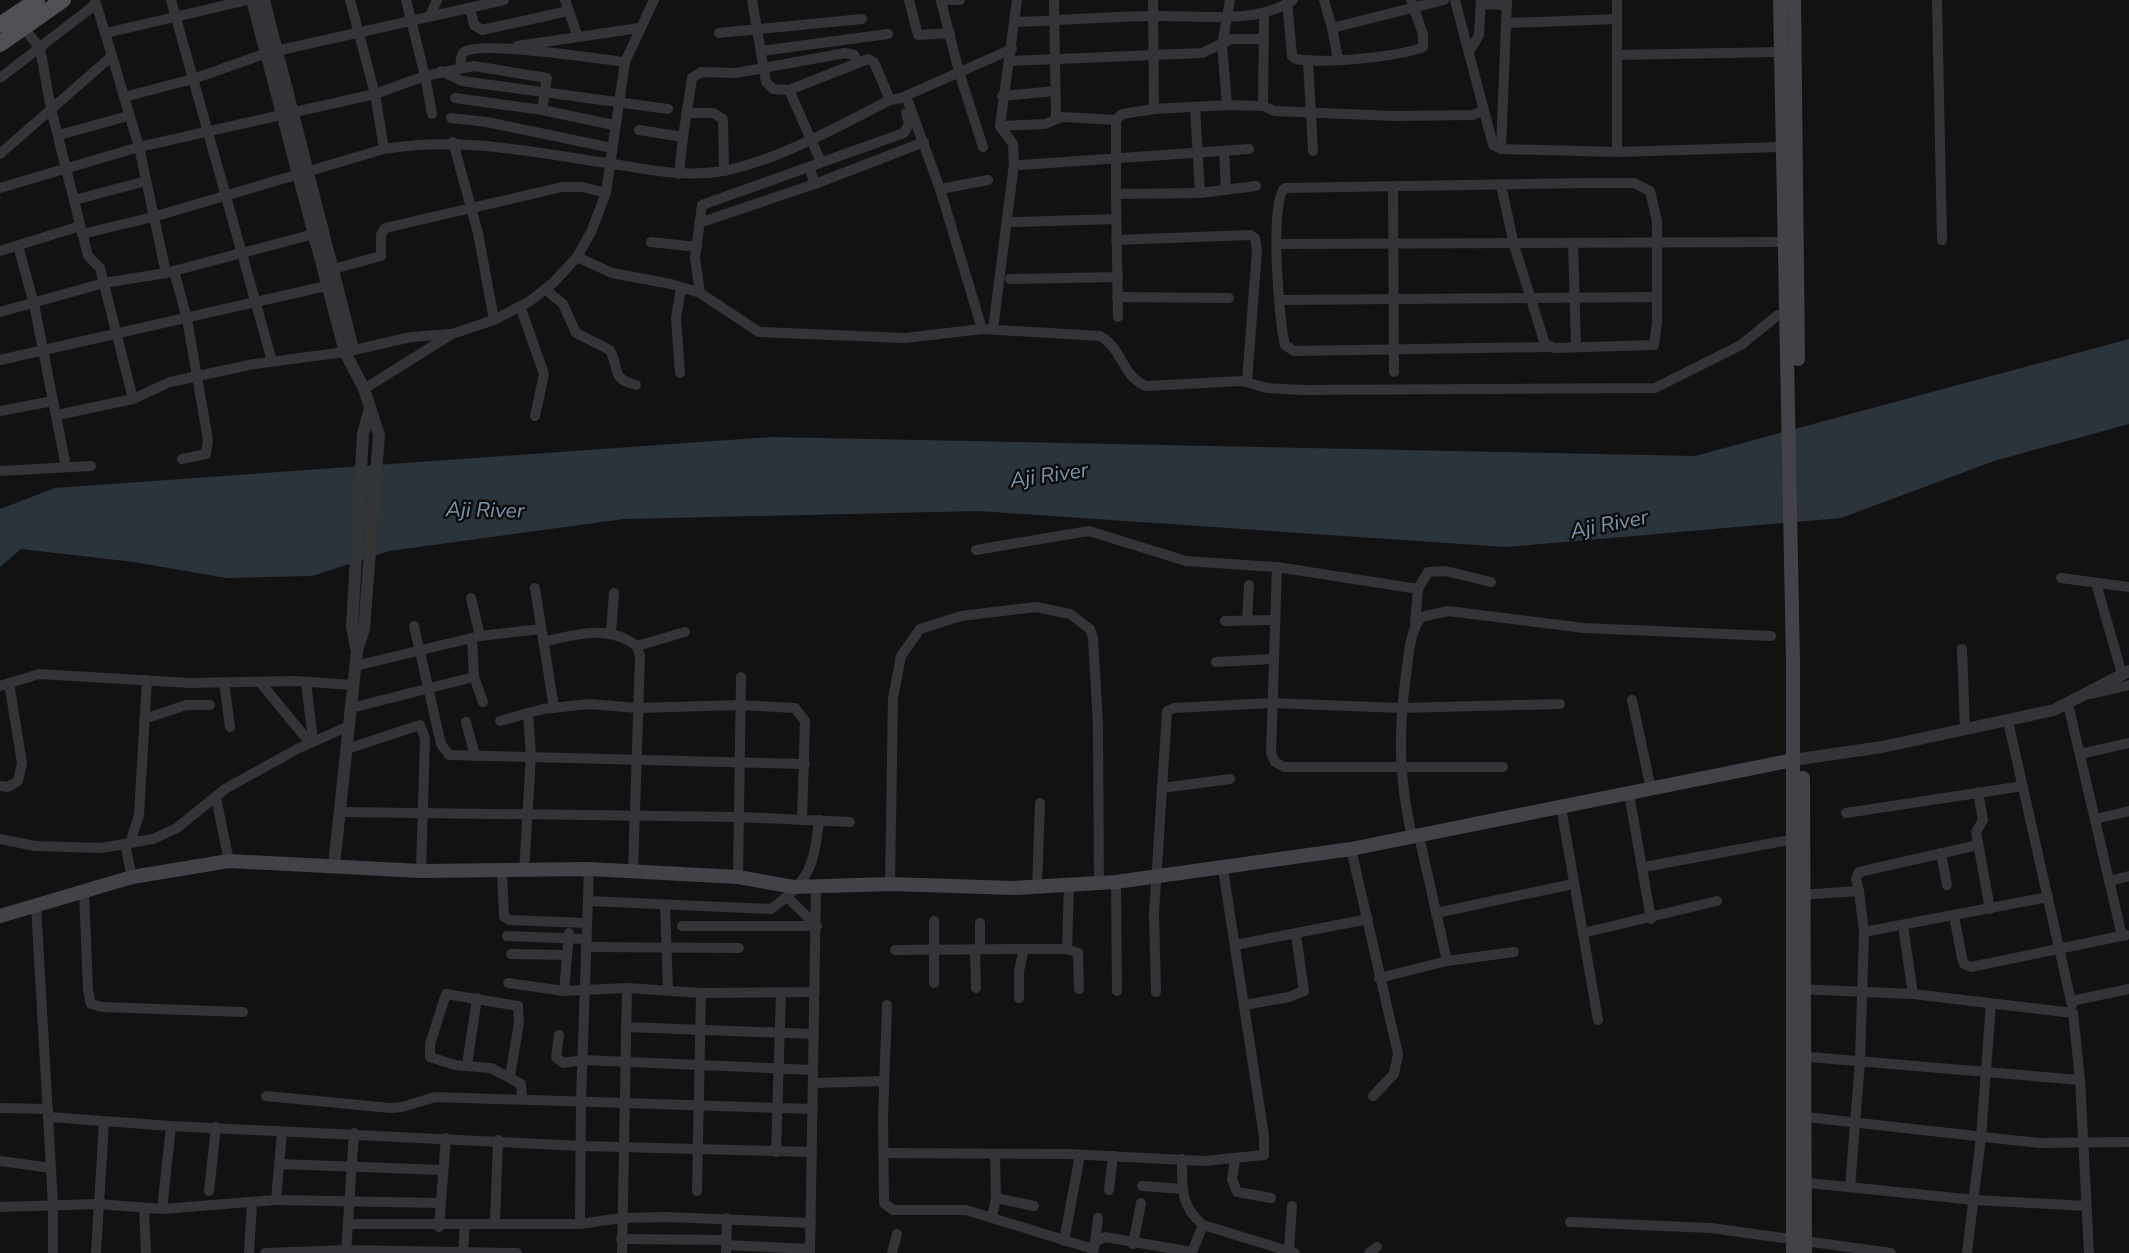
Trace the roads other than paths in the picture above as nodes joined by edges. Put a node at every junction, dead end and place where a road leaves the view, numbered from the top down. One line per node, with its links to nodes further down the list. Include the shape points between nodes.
1 (37, 0): 44 (main road)
2 (64, 0): 45 (main road)
3 (171, 0): 34 (street)
4 (250, 0): 34 (street); 63 (street)
5 (264, 0): 63 (street)
6 (350, 0): 48 (street)
7 (406, 0): 38 (street)
8 (437, 0): 35 (street)
9 (504, 0): 32 (street)
10 (654, 0): 46 (street)
11 (752, 0): 49 (street)
12 (909, 0): 52 (street, via 918,35)
13 (960, 0): 25 (street)
14 (1017, 0): 42 (street)
15 (1054, 0): 41 (street)
16 (1153, 0): 36 (street)
17 (1230, 0): 37 (street)
18 (1324, 0): 47 (street)
19 (1444, 0): 30 (street)
20 (1455, 0): 64 (street)
21 (1617, 0): 40 (street)
22 (1780, 0): 65 (main road)
23 (1794, 0): 112 (main road)
24 (1937, 0): 163 (street)
25 (941, 1): 52 (street)
26 (1289, 1): 33 (street); 71 (street, via 1292,56)
27 (96, 2): 50 (street); 59 (street)
28 (1481, 2): 29 (street); 64 (street, via 1479,35)
29 (1507, 2): 43 (street)
30 (1413, 5): 47 (street); 70 (street, via 1423,47)
31 (567, 6): 32 (street, via 482,30 474,25); 54 (street)
32 (470, 9): 35 (street)
33 (1264, 13): 37 (street); 55 (street)
34 (175, 16): 50 (street); 83 (street)
35 (430, 16): 38 (street)
36 (1153, 16): 37 (street); 41 (street); 69 (street)
37 (1229, 16): 58 (street)
38 (413, 19): 48 (street); 80 (street)
39 (862, 19): 49 (street)
40 (1617, 19): 43 (street); 67 (street)
41 (1053, 21): 42 (street); 74 (street)
42 (1015, 22): 61 (street)
43 (1507, 23): 125 (street)
44 (0, 25)
45 (22, 26): 57 (main road); 59 (street)
46 (639, 28): 54 (street); 75 (street)
47 (1332, 28): 70 (street)
48 (358, 30): 63 (street); 87 (street)
49 (759, 30): 51 (street); 62 (street)
50 (106, 33): 68 (street)
51 (719, 33)
52 (950, 33): 79 (street)
53 (888, 34): 62 (street)
54 (578, 37): 56 (street)
55 (1264, 38): 58 (street, via 1232,39); 94 (street)
56 (551, 41): 60 (street); 66 (street)
57 (0, 44)
58 (1222, 45): 69 (street, via 1202,53); 93 (street)
59 (40, 48): 81 (street); 96 (street)
60 (507, 48): 66 (street); 77 (street, via 467,51)
61 (1012, 49): 73 (street); 79 (street)
62 (761, 51): 76 (street)
63 (273, 52): 83 (street); 103 (street)
64 (1469, 52): 100 (street)
65 (1781, 52): 67 (street); 112 (main road)
66 (550, 54): 75 (street); 82 (street)
67 (1617, 55): 128 (street)
68 (112, 56): 89 (street); 96 (street)
69 (1153, 56): 74 (street); 98 (street)
70 (1338, 59): 71 (street)
71 (1308, 60): 101 (street)
72 (857, 61): 76 (street, via 845,53); 84 (street); 91 (street, via 873,62)
73 (1009, 61): 74 (street); 88 (street)
74 (1055, 61): 85 (street)
75 (625, 62): 92 (street)
76 (764, 66): 84 (street, via 769,86); 102 (street, via 736,73 696,74)
77 (460, 68): 78 (street); 82 (street, via 474,66)
78 (441, 71): 80 (street); 86 (street, via 462,81)
79 (959, 72): 91 (street); 120 (street)
80 (425, 76): 87 (street); 104 (street)
81 (0, 78)
82 (547, 78): 86 (street)
83 (193, 79): 89 (street); 113 (street)
84 (789, 90): 116 (street)
85 (1055, 91): 88 (street); 107 (street)
86 (546, 93): 92 (street); 99 (street)
87 (375, 94): 103 (street); 123 (street)
88 (1002, 96): 110 (street)
89 (124, 97): 105 (street)
90 (455, 98): 99 (street)
91 (899, 98): 116 (street); 118 (street); 132 (street, via 909,124 904,133)
92 (617, 103): 97 (street); 109 (street)
93 (1227, 105): 94 (street); 95 (street)
94 (1263, 106): 101 (street, via 1274,111)
95 (1195, 108): 98 (street); 130 (street)
96 (51, 109): 114 (street); 129 (street)
97 (668, 109)
98 (1154, 109): 108 (street, via 1122,114)
99 (542, 110): 109 (street)
100 (1484, 110): 101 (street, via 1473,115 1394,116); 125 (street, via 1493,145)
101 (1311, 111): 126 (street)
102 (686, 113): 115 (street); 137 (street, via 713,113 723,119)
103 (290, 114): 113 (street); 138 (street)
104 (432, 114)
105 (128, 116): 114 (street); 119 (street)
106 (452, 118): 122 (street)
107 (1056, 118): 108 (street); 110 (street, via 1045,124)
108 (1116, 120): 131 (street)
109 (614, 125): 122 (street)
110 (1000, 126): 199 (street, via 1015,150)
111 (639, 130): 115 (street)
112 (1789, 130): 121 (main road); 165 (main road)
113 (208, 133): 119 (street); 152 (street)
114 (59, 135): 135 (street)
115 (683, 137): 139 (street)
116 (810, 141): 132 (street); 137 (street)
117 (453, 142): 123 (street); 133 (street); 154 (street)
118 (924, 142): 142 (street); 147 (street)
119 (139, 147): 135 (street); 141 (street)
120 (983, 147)
121 (1782, 147): 128 (street); 165 (main road)
122 (612, 148): 133 (street)
123 (384, 149): 138 (street)
124 (1250, 149): 127 (street)
125 (1501, 149): 128 (street)
126 (1313, 151)
127 (1224, 152): 130 (street); 148 (street)
128 (1617, 152)
129 (0, 154)
130 (1198, 154): 131 (street); 150 (street)
131 (1116, 160): 134 (street); 151 (street)
132 (821, 162): 136 (street)
133 (610, 163): 139 (street); 149 (street)
134 (1021, 165)
135 (65, 167): 146 (street); 153 (street)
136 (809, 167): 142 (street); 158 (street, via 705,202)
137 (724, 171): 139 (street)
138 (305, 173): 152 (street); 160 (street); 175 (street)
139 (679, 174)
140 (988, 180): 147 (street)
141 (146, 181): 153 (street); 155 (street)
142 (815, 184): 158 (street)
143 (1501, 185): 145 (street); 162 (street, via 1644,185 1654,203); 169 (street)
144 (1256, 186): 148 (street)
145 (1394, 187): 167 (street, via 1280,190); 168 (street)
146 (0, 188)
147 (940, 189): 199 (street)
148 (1227, 189): 150 (street)
149 (606, 193): 154 (street, via 562,187); 174 (street)
150 (1200, 193): 151 (street)
151 (1116, 194): 156 (street)
152 (225, 195): 155 (street); 173 (street)
153 (74, 200): 159 (street)
154 (472, 210): 175 (street, via 385,228 381,256); 198 (street)
155 (153, 217): 159 (street); 176 (street)
156 (1116, 219): 157 (street); 161 (street)
157 (1014, 222)
158 (699, 223): 171 (street)
159 (81, 230): 170 (street); 179 (street, via 88,256 100,268)
160 (314, 234): 173 (street); 180 (street)
161 (1116, 240): 177 (street); 212 (street, via 1255,238)
162 (1657, 240): 165 (street); 166 (street); 187 (street)
163 (1942, 240)
164 (651, 242): 171 (street)
165 (1791, 242): 195 (main road)
166 (1573, 243): 169 (street); 185 (street)
167 (1278, 244): 168 (street); 190 (street)
168 (1392, 244): 169 (street); 191 (street)
169 (1514, 245): 186 (street)
170 (18, 246): 172 (street); 192 (street)
171 (697, 247): 183 (street)
172 (0, 251)
173 (241, 254): 176 (street); 189 (street)
174 (576, 257): 181 (street, via 612,273); 182 (street)
175 (333, 269): 180 (street)
176 (170, 272): 179 (street); 197 (street)
177 (1118, 277): 178 (street); 184 (street)
178 (1010, 279)
179 (104, 283): 192 (street); 200 (street)
180 (331, 284): 189 (street); 206 (street)
181 (681, 288): 183 (street); 210 (street, via 676,318)
182 (545, 289): 193 (street); 213 (street, via 564,304 576,333 610,350 622,382)
183 (700, 293): 199 (street, via 765,333 905,338)
184 (1117, 296): 188 (street); 196 (street)
185 (1574, 296): 186 (street); 187 (street); 203 (street)
186 (1532, 297): 191 (street); 202 (street, via 1540,336)
187 (1656, 297): 203 (street, via 1654,345)
188 (1229, 298)
189 (256, 299): 197 (street); 208 (street)
190 (1279, 300): 191 (street); 204 (street, via 1289,350)
191 (1393, 301): 204 (street)
192 (34, 304): 194 (street); 205 (street)
193 (520, 306): 198 (street); 220 (street, via 544,374)
194 (0, 312)
195 (1792, 312): 212 (street, via 1741,345 1655,388 1303,390); 294 (main road)
196 (1118, 317)
197 (187, 319): 200 (street); 211 (street)
198 (494, 320): 201 (street)
199 (988, 329): 212 (street, via 1100,336 1110,343 1135,382 1146,386)
200 (119, 334): 205 (street); 215 (street)
201 (452, 334): 206 (street, via 411,337); 214 (street)
202 (1549, 347): 203 (street); 204 (street)
203 (1576, 347)
204 (1393, 348): 209 (street)
205 (43, 351): 207 (street); 216 (street)
206 (349, 351): 208 (street); 214 (street)
207 (0, 360)
208 (272, 361): 211 (street)
209 (1394, 372)
210 (680, 373)
211 (198, 376): 215 (street, via 170,382); 221 (street, via 208,447 206,454)
212 (1247, 382)
213 (636, 385)
214 (363, 389): 217 (street)
215 (133, 399): 219 (street)
216 (54, 401): 218 (street); 219 (street)
217 (370, 407): 241 (street, via 363,434); 241 (street, via 379,435)
218 (0, 411)
219 (57, 415): 223 (street)
220 (535, 416)
221 (182, 460)
222 (91, 466): 223 (street)
223 (66, 467): 224 (street)
224 (0, 471)
225 (976, 550): 226 (street, via 1089,531 1186,561)
226 (1277, 568): 233 (street); 237 (street)
227 (2061, 578): 229 (street)
228 (1491, 582): 233 (street, via 1437,570 1429,572)
229 (2096, 583): 231 (street); 254 (street)
230 (1249, 585): 236 (street)
231 (2129, 587)
232 (536, 588): 242 (street)
233 (1418, 589): 239 (street)
234 (614, 593): 243 (street)
235 (471, 597): 246 (street)
236 (1247, 620): 237 (street); 238 (street)
237 (1274, 620): 251 (street)
238 (1225, 621)
239 (1415, 625): 245 (street, via 1427,614 1448,611 1584,628); 276 (street)
240 (414, 626): 249 (street)
241 (358, 628): 253 (street)
242 (541, 629): 246 (street); 247 (street)
243 (611, 632): 247 (street, via 583,632); 248 (street)
244 (685, 632): 248 (street)
245 (1771, 636)
246 (476, 637): 249 (street); 255 (street)
247 (543, 642): 274 (street)
248 (637, 646): 275 (street)
249 (420, 649): 253 (street); 264 (street)
250 (1962, 649): 286 (street)
251 (1273, 659): 252 (street); 268 (street)
252 (1216, 662)
253 (355, 666): 262 (street)
254 (2126, 672): 265 (street)
255 (474, 677): 264 (street); 267 (street)
256 (741, 677): 272 (street)
257 (147, 680): 258 (street); 261 (street, via 34,674); 278 (street)
258 (224, 682): 259 (street); 285 (street)
259 (260, 682): 260 (street); 287 (street)
260 (306, 682): 262 (street); 287 (street)
261 (4, 684): 300 (street, via 22,763 18,780)
262 (353, 685): 273 (street)
263 (2129, 685): 265 (street)
264 (429, 687): 273 (street); 279 (street)
265 (2084, 696): 270 (street)
266 (1632, 700): 303 (street)
267 (483, 702)
268 (1271, 703): 276 (street); 298 (street, via 1271,753 1284,767); 302 (street, via 1167,711)
269 (1560, 704): 276 (street)
270 (2068, 704): 281 (street); 290 (street)
271 (210, 705): 278 (street, via 186,705)
272 (739, 705): 275 (street); 295 (street, via 795,708 802,713); 296 (street)
273 (351, 708): 284 (street)
274 (554, 708): 275 (street, via 602,704); 277 (street)
275 (637, 708): 293 (street)
276 (1401, 708): 298 (street)
277 (528, 713): 280 (street); 292 (street)
278 (144, 719): 323 (street, via 139,815)
279 (437, 719): 283 (street); 291 (street, via 443,750 456,757)
280 (500, 721)
281 (2008, 721): 286 (street); 301 (street)
282 (466, 722): 291 (street)
283 (420, 725): 289 (street); 312 (street, via 425,738)
284 (349, 726): 287 (street); 289 (street)
285 (230, 727)
286 (1965, 730): 294 (street)
287 (311, 742): 306 (street)
288 (2129, 743): 290 (street)
289 (346, 749): 310 (street)
290 (2080, 754): 316 (street)
291 (475, 756): 292 (street)
292 (531, 756): 293 (street); 313 (street)
293 (637, 758): 296 (street); 314 (street)
294 (1798, 759): 303 (main road); 322 (main road); 352 (main road)
295 (806, 764): 296 (street); 317 (street)
296 (740, 765): 315 (street)
297 (1503, 767): 298 (street)
298 (1400, 768): 320 (street)
299 (1230, 779): 302 (street)
300 (0, 786)
301 (2023, 786): 304 (street); 353 (street)
302 (1162, 788): 336 (street)
303 (1651, 789): 305 (main road)
304 (1978, 792): 311 (street); 324 (street, via 1983,820 1976,829)
305 (1629, 794): 308 (main road); 329 (street)
306 (216, 797): 323 (street, via 177,828); 327 (street)
307 (1040, 803): 348 (street)
308 (1561, 807): 320 (main road); 344 (street)
309 (2129, 811): 316 (street)
310 (340, 812): 312 (street); 328 (street)
311 (1846, 813)
312 (421, 814): 313 (street); 332 (street)
313 (529, 814): 314 (street); 335 (street)
314 (634, 817): 315 (street); 333 (street)
315 (739, 817): 317 (street); 339 (street)
316 (2095, 819): 340 (street)
317 (802, 820): 318 (street)
318 (819, 820): 319 (street); 351 (street, via 813,865)
319 (850, 821)
320 (1416, 836): 325 (main road); 359 (street)
321 (0, 839): 323 (street, via 35,846)
322 (1794, 839): 329 (street); 352 (main road)
323 (128, 844): 338 (street)
324 (1978, 845): 326 (street); 358 (street)
325 (1351, 849): 331 (main road); 362 (street)
326 (1941, 853): 345 (street); 350 (street, via 1859,872)
327 (229, 861): 328 (main road); 338 (main road)
328 (334, 865): 332 (main road)
329 (1644, 867): 363 (street)
330 (589, 869): 333 (main road); 335 (main road); 354 (street)
331 (1223, 869): 336 (main road); 378 (street)
332 (421, 870): 334 (main road)
333 (633, 871): 339 (main road)
334 (502, 872): 335 (main road); 365 (street, via 504,917)
335 (524, 872)
336 (1157, 876): 341 (main road); 404 (street)
337 (2129, 876): 340 (street)
338 (132, 877): 349 (main road)
339 (738, 877): 351 (main road)
340 (2109, 881): 374 (street)
341 (1116, 882): 343 (main road); 402 (street)
342 (883, 884): 343 (street, via 892,698 901,656 920,629 961,615 1036,607 1070,614 1090,629 1093,638); 347 (main road); 348 (main road)
343 (1099, 884): 346 (main road)
344 (1573, 884): 359 (street); 372 (street)
345 (1947, 885)
346 (1069, 886): 348 (main road); 382 (street)
347 (816, 887): 351 (main road); 369 (street)
348 (1037, 887)
349 (83, 890): 356 (main road); 415 (street, via 92,1004)
350 (1858, 891): 352 (street); 371 (street)
351 (791, 892): 357 (street, via 771,909); 369 (street)
352 (1799, 895): 397 (main road)
353 (2048, 897): 358 (street); 386 (street)
354 (587, 901): 357 (street); 366 (street)
355 (1717, 901): 363 (street)
356 (36, 905): 360 (main road); 445 (street)
357 (665, 905): 379 (street)
358 (1990, 909): 361 (street)
359 (1436, 914): 390 (street)
360 (0, 916)
361 (1954, 916): 370 (street); 386 (street, via 1967,966)
362 (1368, 919): 373 (street); 391 (street)
363 (1651, 919): 372 (street)
364 (934, 921): 384 (street)
365 (570, 923): 366 (street); 376 (street)
366 (587, 923): 377 (street)
367 (981, 923): 385 (street)
368 (682, 926): 369 (street)
369 (817, 926): 403 (street)
370 (1903, 926): 371 (street); 408 (street)
371 (1864, 932): 407 (street)
372 (1583, 933): 417 (street)
373 (1296, 935): 378 (street); 412 (street, via 1304,991)
374 (2126, 935): 386 (street)
375 (507, 936): 376 (street)
376 (569, 937): 377 (street); 389 (street)
377 (586, 943): 379 (street); 399 (street)
378 (1235, 945): 412 (street)
379 (664, 947): 380 (street); 400 (street)
380 (739, 948)
381 (1024, 949): 382 (street); 385 (street); 410 (street, via 1018,971)
382 (1067, 949): 396 (street, via 1078,953)
383 (895, 950): 384 (street)
384 (934, 950): 385 (street); 393 (street)
385 (978, 950): 395 (street)
386 (2060, 950): 411 (street)
387 (1514, 952): 390 (street)
388 (511, 954): 389 (street)
389 (567, 955): 401 (street)
390 (1447, 961): 391 (street)
391 (1380, 978): 437 (street, via 1398,1054 1394,1074)
392 (508, 983): 401 (street)
393 (934, 983)
394 (627, 988): 399 (street); 400 (street); 418 (street)
395 (976, 988)
396 (1079, 989)
397 (1798, 989): 407 (street); 423 (main road)
398 (2129, 989): 411 (street)
399 (585, 990): 401 (street); 424 (street)
400 (668, 990): 405 (street)
401 (564, 991)
402 (1117, 991)
403 (816, 992): 406 (street); 421 (street)
404 (1156, 992)
405 (701, 993): 406 (street); 419 (street)
406 (781, 993): 420 (street)
407 (1863, 993): 408 (street); 426 (street)
408 (1913, 994): 413 (street)
409 (477, 998): 427 (street); 427 (street, via 446,994 428,1052 434,1060); 432 (street, via 517,1006 519,1023)
410 (1019, 998)
411 (2071, 1001): 416 (street)
412 (1244, 1004): 468 (street, via 1266,1151 1259,1158)
413 (1991, 1004): 416 (street); 431 (street)
414 (887, 1005): 434 (street)
415 (243, 1012)
416 (2073, 1013): 433 (street)
417 (1598, 1020)
418 (626, 1027): 419 (street); 425 (street)
419 (700, 1029): 420 (street); 428 (street)
420 (779, 1034): 421 (street); 429 (street)
421 (814, 1034): 430 (street)
422 (559, 1035): 424 (street, via 558,1062)
423 (1799, 1056): 426 (street); 446 (main road)
424 (583, 1060): 425 (street); 439 (street)
425 (625, 1062): 428 (street); 440 (street)
426 (1860, 1062): 431 (street); 448 (street)
427 (467, 1065): 432 (street)
428 (700, 1066): 429 (street); 441 (street)
429 (779, 1069): 430 (street); 443 (street)
430 (813, 1070): 435 (street)
431 (1986, 1070): 433 (street); 453 (street)
432 (510, 1076): 438 (street, via 521,1084)
433 (2080, 1080): 456 (street)
434 (884, 1081): 435 (street); 463 (street)
435 (814, 1083): 444 (street)
436 (266, 1096): 438 (street, via 390,1108 435,1097)
437 (1373, 1096)
438 (522, 1099): 439 (street)
439 (581, 1100): 440 (street); 458 (street)
440 (624, 1101): 441 (street); 459 (street)
441 (699, 1104): 443 (street); 460 (street)
442 (0, 1108): 445 (street)
443 (779, 1108): 444 (street); 461 (street)
444 (813, 1109): 462 (street)
445 (49, 1113): 447 (street); 472 (street)
446 (1799, 1117): 448 (street); 474 (main road)
447 (104, 1122): 449 (street); 489 (street)
448 (1855, 1125): 453 (street); 476 (street)
449 (171, 1126): 450 (street); 496 (street)
450 (216, 1127): 451 (street); 479 (street)
451 (282, 1132): 452 (street); 470 (street)
452 (354, 1133): 454 (street); 471 (street)
453 (1981, 1137): 456 (street); 485 (street)
454 (446, 1138): 455 (street); 473 (street)
455 (498, 1140): 458 (street); 501 (street)
456 (2081, 1142): 457 (street); 492 (street)
457 (2129, 1142)
458 (582, 1146): 459 (street); 506 (street)
459 (623, 1147): 460 (street); 498 (street)
460 (698, 1147): 461 (street); 480 (street)
461 (776, 1152): 462 (street)
462 (812, 1152): 503 (street)
463 (884, 1153): 464 (street); 497 (street, via 888,1207 966,1210)
464 (995, 1154): 465 (street); 481 (street)
465 (1080, 1155): 466 (street); 511 (street)
466 (1113, 1156): 467 (street); 478 (street)
467 (1182, 1159): 468 (street); 477 (street)
468 (1235, 1160): 482 (street, via 1232,1179 1237,1192)
469 (0, 1161): 472 (street)
470 (279, 1164): 471 (street); 483 (street)
471 (350, 1165): 473 (street); 484 (street)
472 (51, 1168): 494 (street)
473 (443, 1170): 487 (street)
474 (1799, 1182): 476 (street); 514 (main road)
475 (1142, 1186): 477 (street)
476 (1850, 1186): 485 (street)
477 (1184, 1189): 507 (street, via 1186,1208)
478 (1109, 1190)
479 (209, 1191)
480 (697, 1191)
481 (996, 1198): 490 (street); 497 (street)
482 (1271, 1198)
483 (276, 1200): 484 (street); 486 (street)
484 (349, 1200): 487 (street); 504 (street)
485 (1975, 1200): 492 (street); 531 (street)
486 (252, 1202): 496 (street); 524 (street)
487 (441, 1203): 508 (street)
488 (1141, 1203): 512 (street)
489 (98, 1204): 494 (street); 495 (street); 522 (street)
490 (1034, 1206)
491 (1292, 1206): 520 (street)
492 (2086, 1206): 532 (street)
493 (0, 1207): 494 (street)
494 (53, 1208): 521 (street)
495 (144, 1208): 496 (street); 523 (street)
496 (162, 1209)
497 (992, 1216): 511 (street)
498 (621, 1218): 499 (street); 506 (street); 510 (street)
499 (727, 1218): 503 (street); 513 (street)
500 (1098, 1218): 515 (street)
501 (495, 1222): 505 (street); 506 (street)
502 (1570, 1222): 514 (street, via 1711,1228)
503 (811, 1223): 517 (street)
504 (348, 1224): 508 (street); 518 (street)
505 (465, 1224): 508 (street); 519 (street)
506 (580, 1224)
507 (1203, 1225): 516 (street); 529 (street)
508 (439, 1227)
509 (897, 1234): 528 (street)
510 (621, 1239): 513 (street); 527 (street)
511 (1064, 1241): 515 (street)
512 (1133, 1244): 515 (street, via 1105,1237); 529 (street)
513 (726, 1246): 517 (street)
514 (1799, 1247): 530 (street)
515 (1094, 1248)
516 (1266, 1249): 520 (street)
517 (810, 1251)
518 (347, 1252): 519 (street); 525 (street)
519 (463, 1252): 526 (street)
520 (1292, 1252)
521 (53, 1253)
522 (96, 1253)
523 (146, 1253)
524 (248, 1253)
525 (265, 1253)
526 (517, 1253)
527 (622, 1253)
528 (892, 1253)
529 (1192, 1253)
530 (1891, 1253)
531 (1967, 1253)
532 (2089, 1253)

